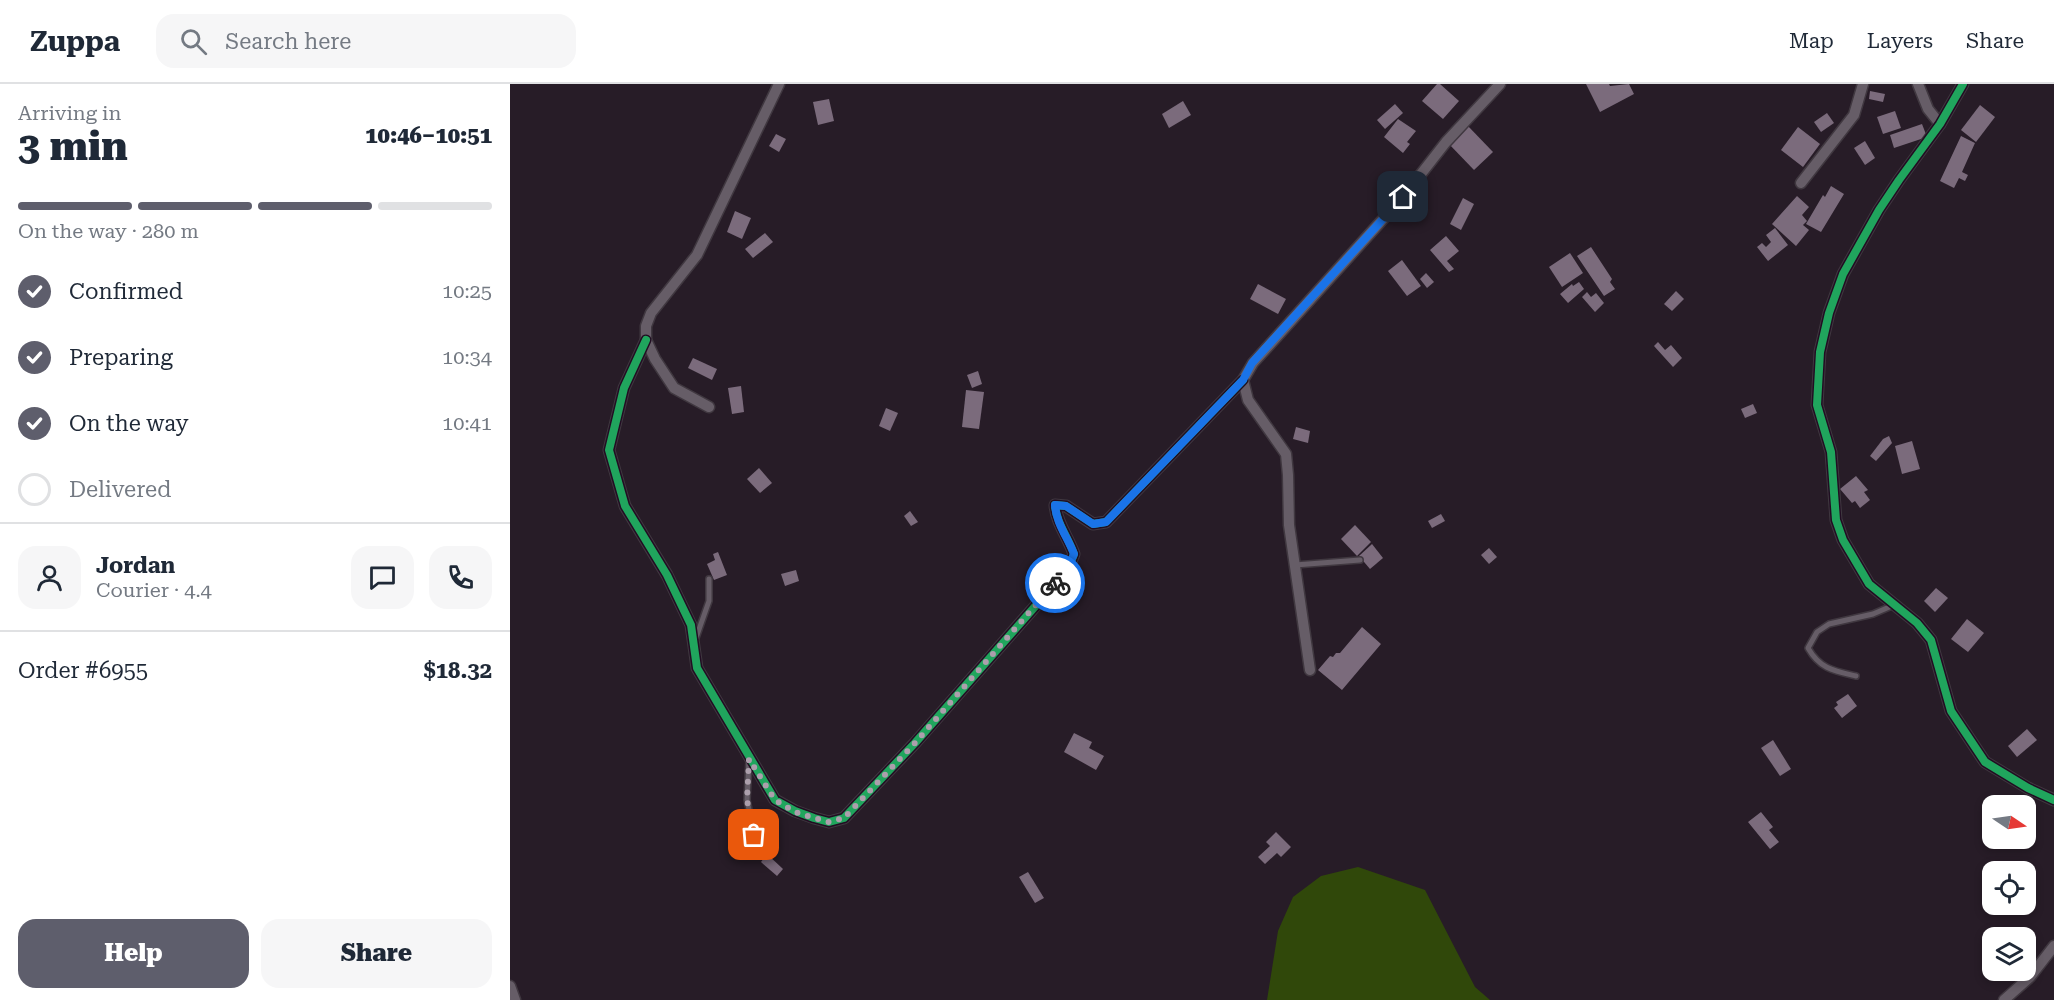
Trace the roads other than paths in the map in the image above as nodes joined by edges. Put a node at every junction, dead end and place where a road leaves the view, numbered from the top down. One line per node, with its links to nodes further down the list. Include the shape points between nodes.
1 (779, 84): 8 (street, via 697,255 651,313)
2 (1500, 84): 9 (street, via 1252,363)
3 (1863, 84): 7 (street, via 1854,115)
4 (1918, 84): 6 (street)
5 (1963, 84): 6 (street)
6 (1940, 124): 14 (street, via 1892,189 1843,274 1829,313 1817,370 1817,405 1831,452 1836,520 1869,584)
7 (1801, 183)
8 (646, 340): 10 (street, via 674,388); 15 (street, via 624,388 609,450 625,506 683,605)
9 (1243, 380): 12 (street, via 1248,400 1286,454); 18 (street, via 1106,522 1093,524 1066,506 1055,505 1056,517 1074,554 1068,568 844,818 829,822 795,812 775,800)
10 (709, 406)
11 (1360, 560): 12 (lane)
12 (1294, 565): 16 (street)
13 (709, 579): 15 (lane, via 709,601)
14 (1894, 605): 17 (lane, via 1829,624 1817,632 1808,648 1815,660 1832,671); 19 (street, via 1917,622 1931,640 1951,711 1985,762)
15 (694, 642): 18 (street, via 697,668)
16 (1310, 670)
17 (1856, 676)
18 (749, 759): 20 (lane, via 747,800)
19 (2054, 800)
20 (758, 853)
21 (2054, 946): 24 (street, via 2030,977)
22 (510, 986): 23 (street)
23 (515, 1000)
24 (2004, 1000)

